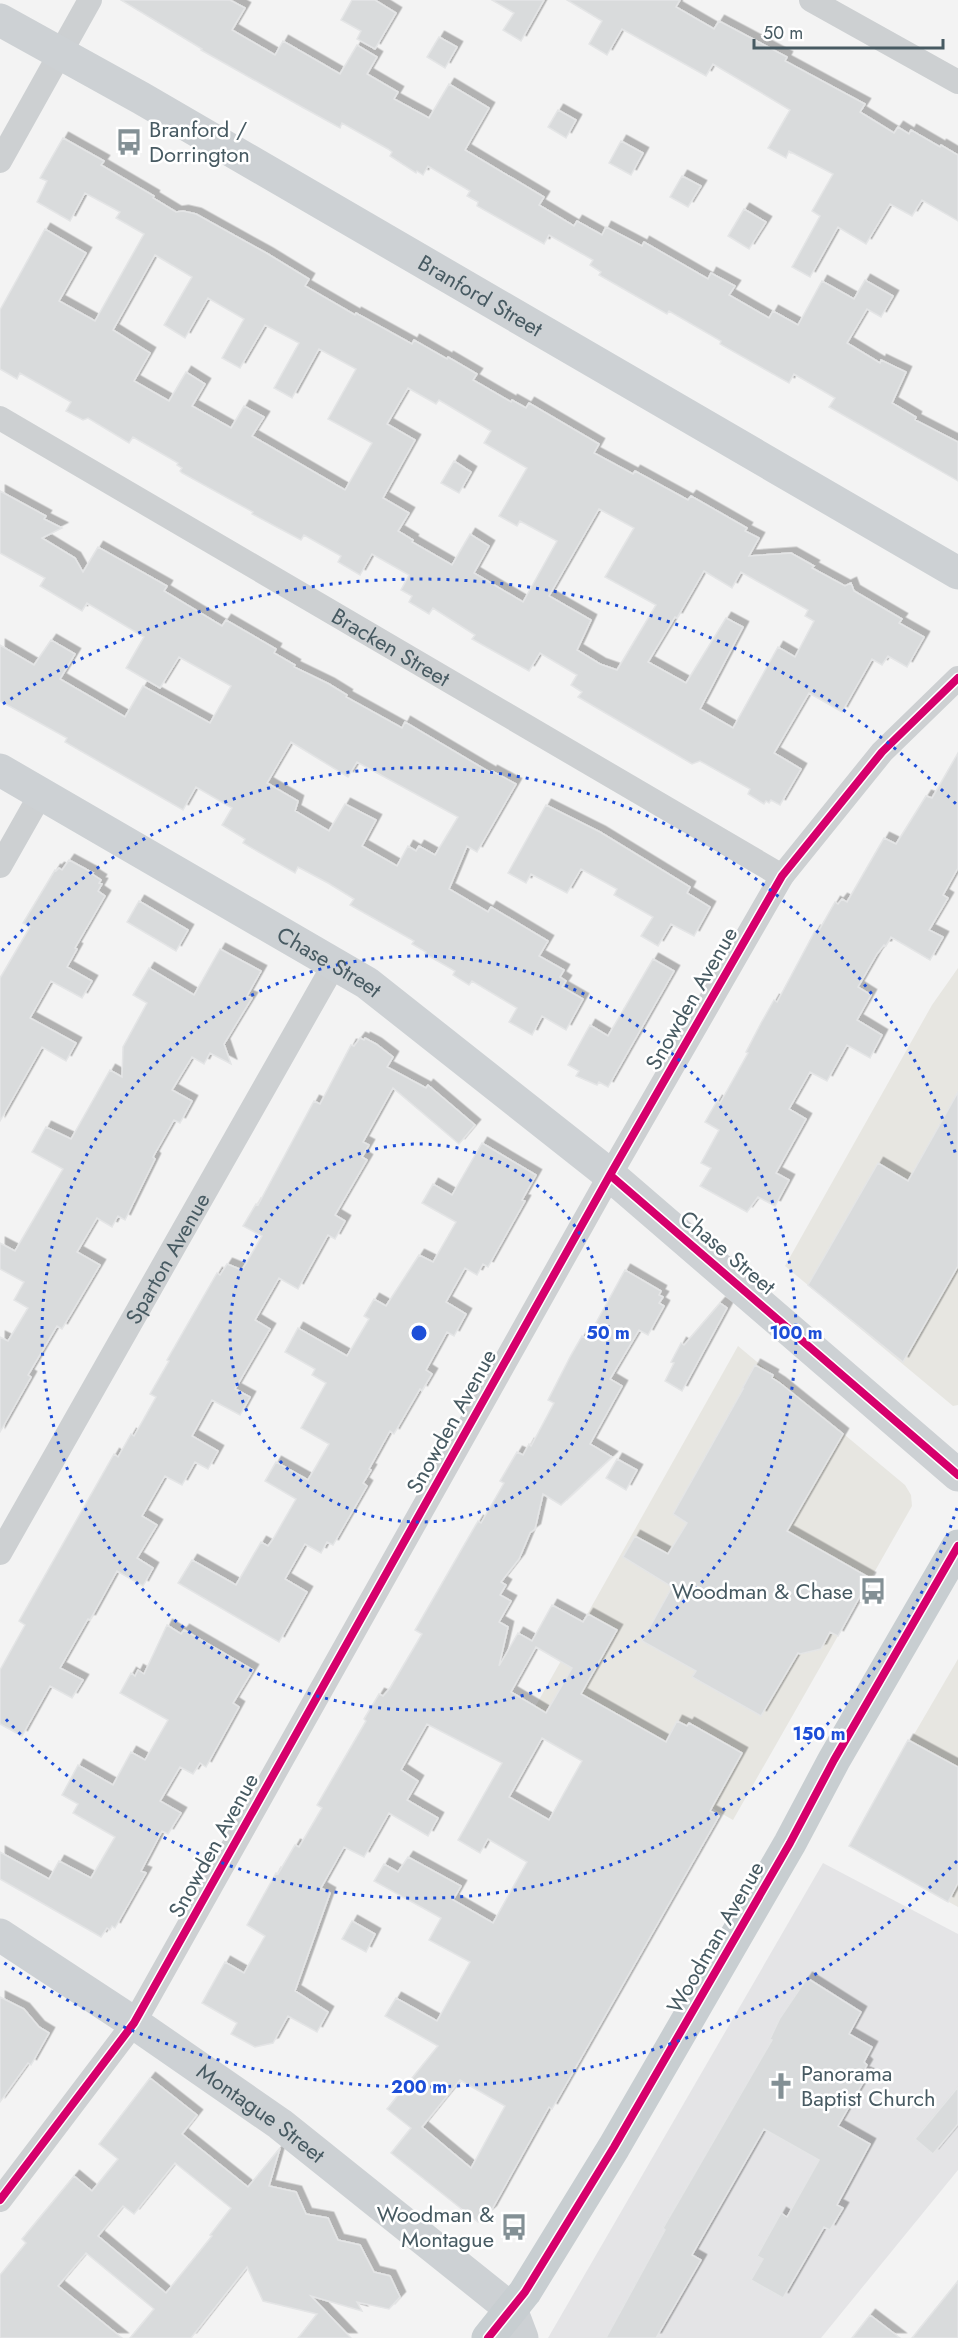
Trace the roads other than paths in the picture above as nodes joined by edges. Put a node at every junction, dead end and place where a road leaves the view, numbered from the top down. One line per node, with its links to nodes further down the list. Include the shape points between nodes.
1 (90, 0): 4 (street)
2 (811, 0): 5 (street)
3 (0, 20): 4 (street, Branford Street)
4 (59, 53): 6 (street); 8 (street, Branford Street)
5 (958, 82)
6 (0, 161)
7 (0, 418): 13 (street, Bracken Street)
8 (958, 573)
9 (958, 678): 13 (street, Snowden Avenue, via 882,752)
10 (0, 770): 11 (street, Chase Street)
11 (42, 792): 12 (street); 14 (street, Chase Street)
12 (0, 866)
13 (782, 876): 15 (street, Snowden Avenue)
14 (335, 963): 15 (street, Chase Street, via 367,983); 18 (street, Sparton Avenue)
15 (610, 1175): 16 (street, Chase Street); 20 (street, Snowden Avenue)
16 (958, 1475)
17 (958, 1546): 22 (main road, Woodman Avenue, via 790,1844 525,2292)
18 (0, 1553)
19 (0, 1935): 20 (street, Montague Street)
20 (134, 2023): 21 (street, Snowden Avenue); 22 (street, Montague Street, via 280,2124)
21 (0, 2200)
22 (517, 2324): 23 (main road, Woodman Avenue)
23 (488, 2338)

